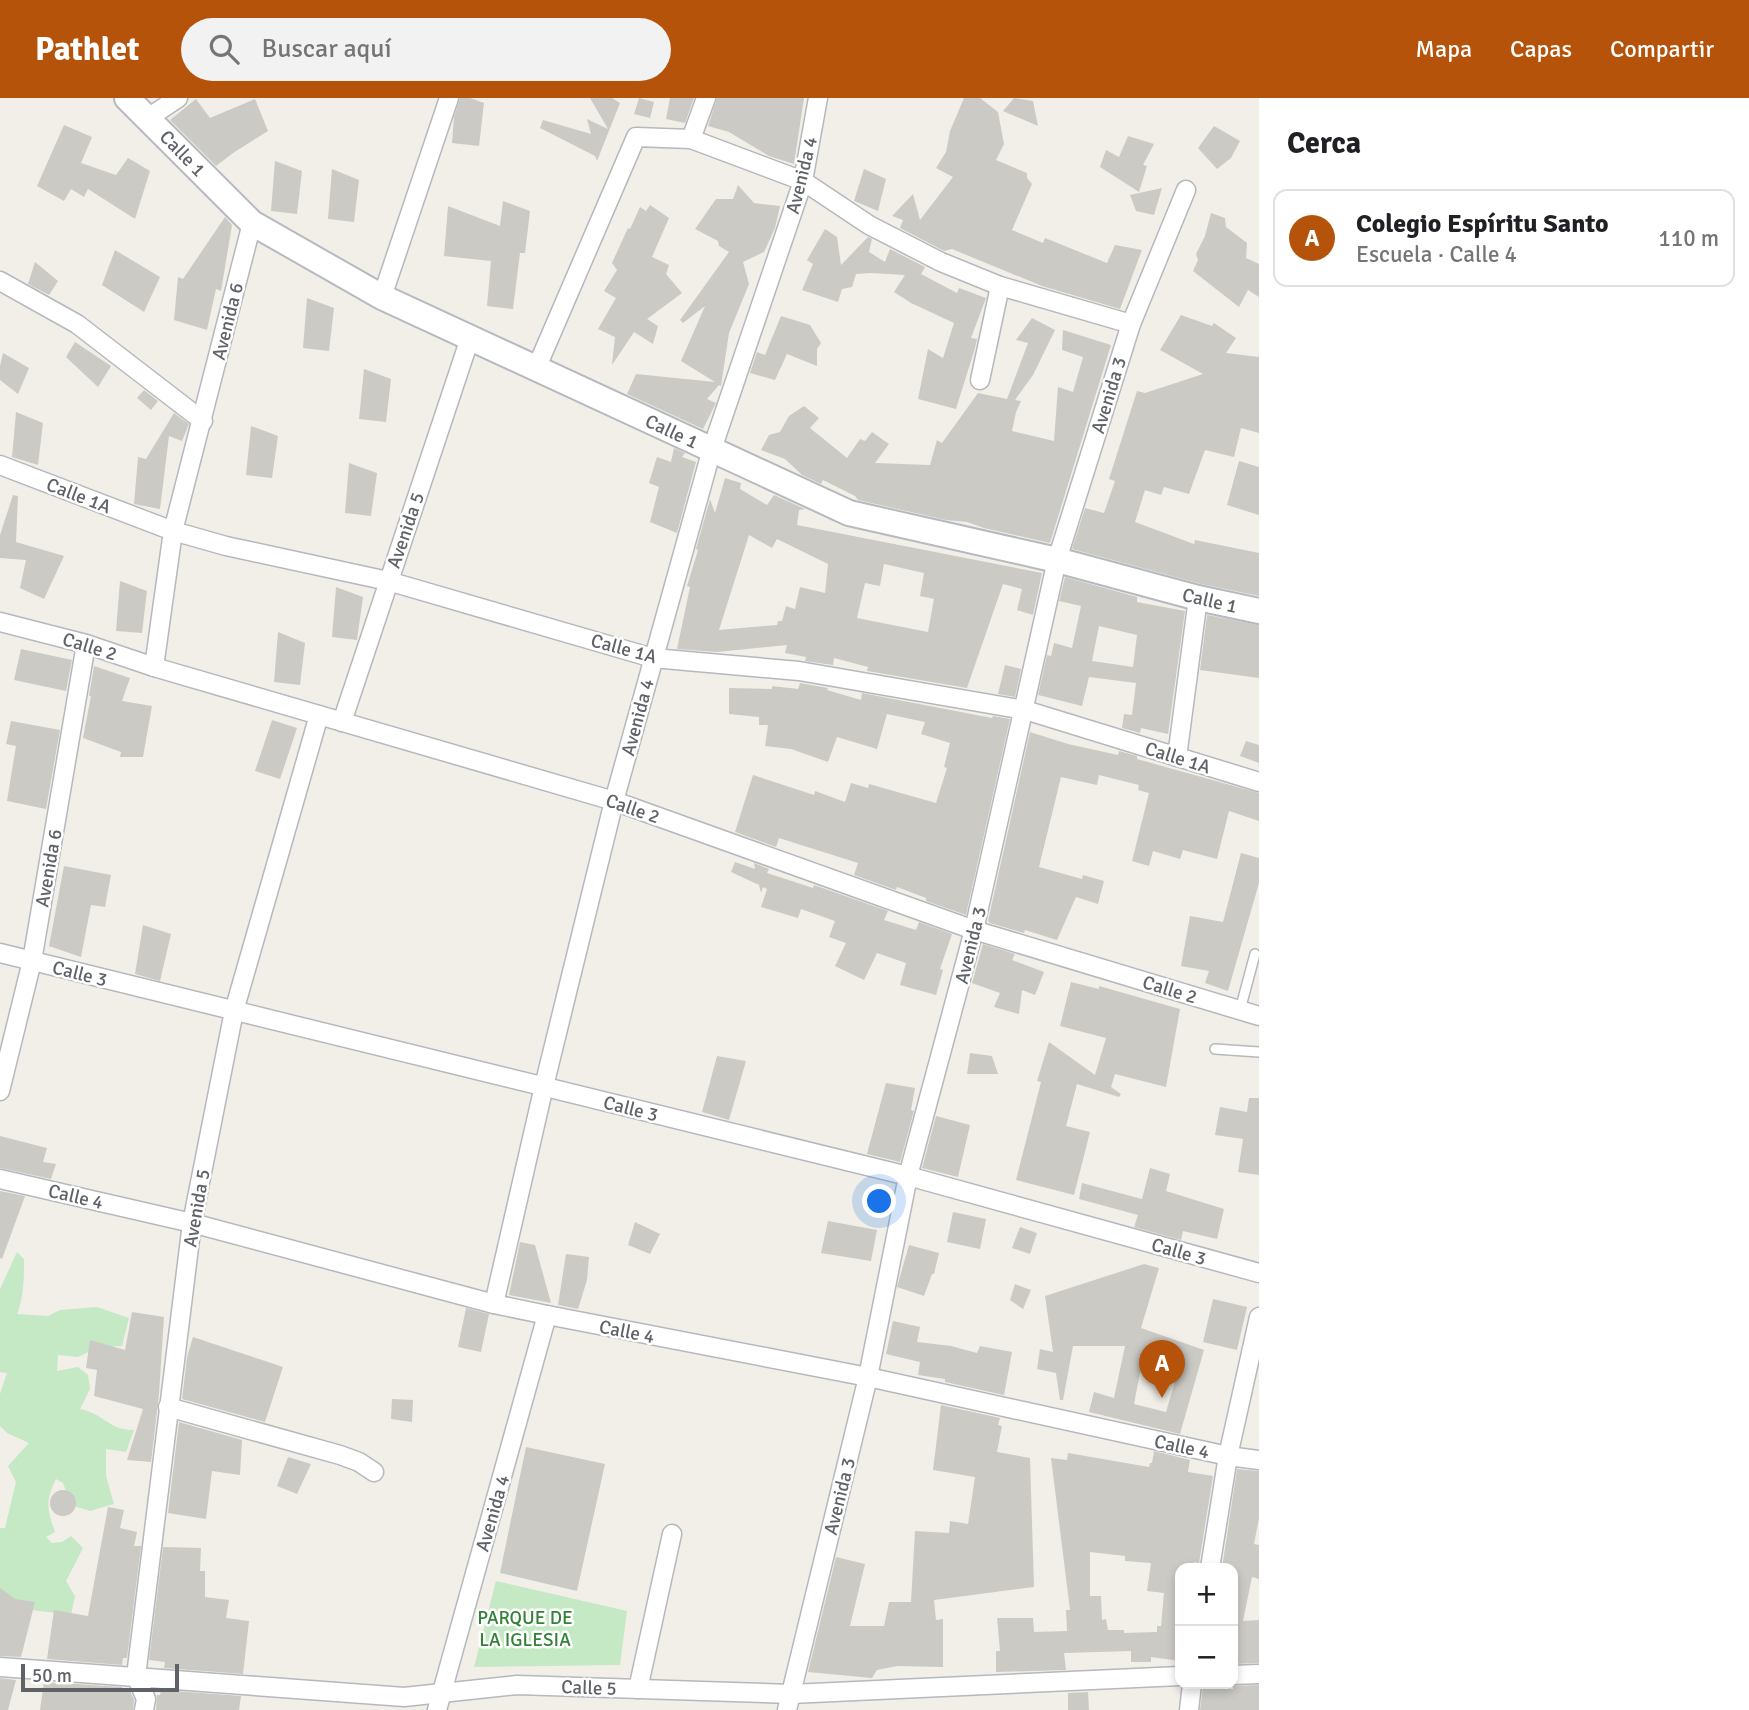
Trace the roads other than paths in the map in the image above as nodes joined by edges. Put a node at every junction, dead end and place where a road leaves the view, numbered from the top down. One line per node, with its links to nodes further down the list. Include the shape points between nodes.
1 (127, 98): 6 (street, Calle 1)
2 (178, 98): 6 (street)
3 (449, 98): 13 (street)
4 (706, 98): 7 (street)
5 (818, 98): 8 (street, Avenida 4)
6 (148, 118): 10 (street, Calle 1)
7 (691, 139): 8 (street); 16 (street, via 636,137)
8 (803, 181): 12 (street, via 869,225); 19 (street, Avenida 4)
9 (1186, 190): 14 (street, Avenida 3)
10 (252, 223): 13 (street, Calle 1); 18 (street, Avenida 6)
11 (0, 281): 18 (street, via 77,324)
12 (1000, 286): 14 (street); 17 (street)
13 (382, 297): 15 (street, Calle 1)
14 (1130, 324): 22 (street, Avenida 3)
15 (470, 338): 16 (street, Calle 1); 23 (street, Avenida 5)
16 (536, 369): 19 (street, Calle 1)
17 (980, 380)
18 (203, 421): 21 (street, Avenida 6)
19 (712, 449): 22 (street, Calle 1, via 849,513); 28 (street, Avenida 4)
20 (0, 465): 21 (street, Calle 1A)
21 (173, 531): 23 (street, Calle 1A); 29 (street, Avenida 6)
22 (1057, 561): 24 (street, Calle 1); 30 (street, Avenida 3)
23 (388, 580): 28 (street, Calle 1A); 32 (street, Avenida 5)
24 (1198, 598): 25 (street, Calle 1); 33 (street)
25 (1259, 611)
26 (0, 622): 27 (street, Calle 2)
27 (86, 644): 29 (street, Calle 2); 39 (street, Avenida 6)
28 (653, 658): 30 (street, Calle 1A, via 799,671); 35 (street, Avenida 4)
29 (154, 667): 31 (street, Calle 2)
30 (1025, 710): 33 (street, Calle 1A); 36 (street, Avenida 3)
31 (319, 715): 32 (street, Calle 2); 41 (street, Avenida 5)
32 (342, 722): 35 (street, Calle 2)
33 (1177, 757): 34 (street, Calle 1A)
34 (1259, 782)
35 (614, 801): 36 (street, Calle 2); 45 (street, Avenida 4)
36 (974, 930): 40 (street, Calle 2); 47 (street, Avenida 3)
37 (0, 953): 39 (street, Calle 3)
38 (1255, 954): 40 (lane)
39 (32, 961): 41 (street, Calle 3); 46 (street, Avenida 6)
40 (1240, 1010): 42 (street, Calle 2)
41 (234, 1012): 45 (street, Calle 3); 49 (street, Avenida 5)
42 (1259, 1016)
43 (1216, 1049): 44 (lane)
44 (1259, 1052)
45 (544, 1086): 47 (street, Calle 3); 51 (street, Avenida 4)
46 (0, 1091)
47 (908, 1176): 50 (street, Calle 3); 54 (street, Avenida 3)
48 (0, 1179): 49 (street, Calle 4)
49 (192, 1223): 51 (street, Calle 4); 55 (street, Avenida 5)
50 (1259, 1273)
51 (494, 1304): 52 (street, Calle 4)
52 (547, 1315): 54 (street, Calle 4); 68 (street, Avenida 4)
53 (1259, 1317): 56 (street)
54 (868, 1377): 56 (street, Calle 4); 69 (street, Avenida 3)
55 (169, 1407): 58 (street, via 340,1455); 64 (street, Avenida 5)
56 (1228, 1456): 57 (street, Calle 4); 60 (street)
57 (1259, 1460)
58 (374, 1472)
59 (673, 1534): 66 (street)
60 (1211, 1563)
61 (0, 1667): 64 (street, Calle 5)
62 (1259, 1674): 63 (street)
63 (1238, 1675)
64 (136, 1676): 68 (street, Calle 5); 70 (street, Avenida 5, via 146,1699)
65 (1175, 1676): 69 (street, Calle 5)
66 (638, 1689): 68 (street, Calle 5, via 516,1685); 69 (street, Calle 5)
67 (1191, 1689): 71 (street)
68 (440, 1701)
69 (789, 1702)
70 (144, 1710)
71 (1189, 1710)

